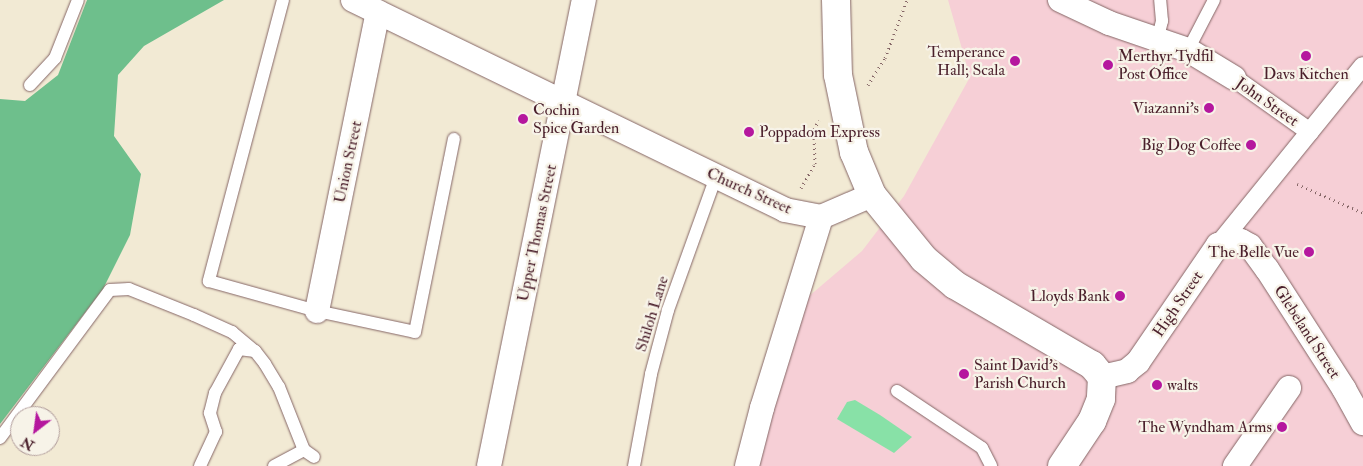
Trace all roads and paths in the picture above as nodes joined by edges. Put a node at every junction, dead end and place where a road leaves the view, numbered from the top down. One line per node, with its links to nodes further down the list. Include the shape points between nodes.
1 (78, 0): 14 (lane, via 55,58)
2 (283, 0): 27 (lane, via 209,282)
3 (584, 0): 15 (street, Upper Thomas Street)
4 (836, 0): 17 (street, via 838,75)
5 (908, 0): 17 (path, via 885,58)
6 (1060, 0): 10 (street, John Street)
7 (1160, 0): 10 (lane, via 1162,21)
8 (1214, 0): 11 (lane)
9 (364, 4): 15 (street, Church Street); 27 (street, Union Street)
10 (1157, 41): 11 (street, John Street)
11 (1188, 50): 13 (street, John Street)
12 (1362, 68): 18 (street, High Street)
13 (1234, 78): 18 (street, John Street)
14 (30, 85)
15 (564, 102): 21 (street, Church Street); 36 (street, Upper Thomas Street)
16 (820, 117): 22 (path, via 814,129 815,164)
17 (847, 119): 23 (street, via 854,152)
18 (1310, 132): 20 (street, High Street)
19 (454, 139): 27 (lane, via 415,332)
20 (1274, 174): 24 (path); 26 (street, High Street)
21 (716, 177): 25 (street, Church Street, via 785,210); 37 (lane, Shiloh Lane, via 668,310 651,374)
22 (800, 188)
23 (872, 195): 25 (street); 29 (street, via 924,259 954,285 1092,365)
24 (1363, 213)
25 (821, 217): 38 (street)
26 (1218, 245): 29 (street, High Street, via 1138,362 1127,371); 32 (street, Glebeland Street, via 1240,241 1250,246)
27 (316, 311)
28 (255, 351): 33 (lane, via 232,332 194,315 129,289 110,290); 34 (lane, via 238,350 215,393 210,414 216,432); 35 (lane, via 279,387 309,453)
29 (1102, 377): 40 (street, via 1101,400 1092,422)
30 (1289, 388): 41 (street)
31 (897, 391): 39 (lane, via 982,448)
32 (1363, 423)
33 (0, 438)
34 (200, 466)
35 (274, 466)
36 (489, 466)
37 (634, 466)
38 (747, 466)
39 (991, 466)
40 (1062, 466)
41 (1235, 466)

